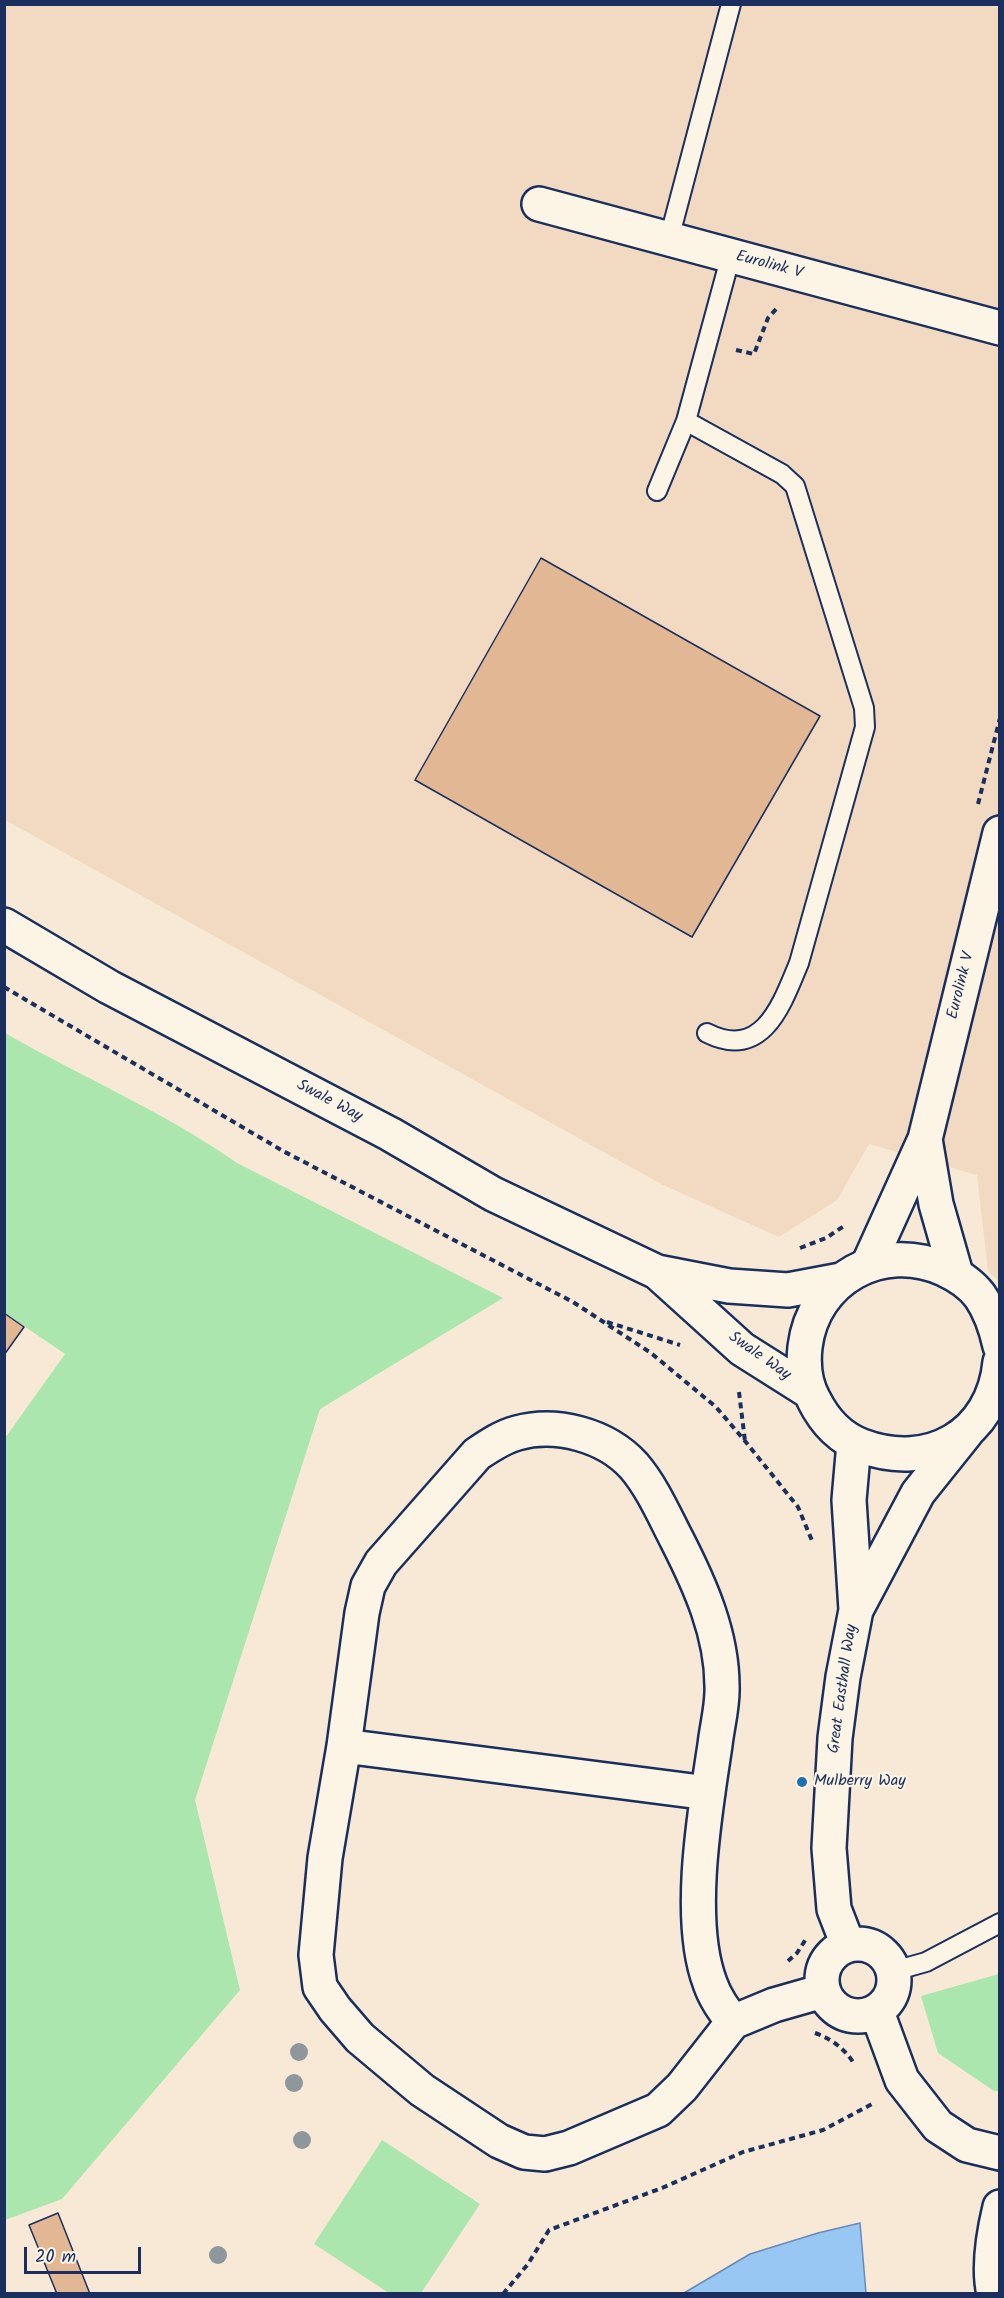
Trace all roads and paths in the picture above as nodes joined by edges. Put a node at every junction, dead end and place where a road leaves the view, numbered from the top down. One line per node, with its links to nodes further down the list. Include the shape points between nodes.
1 (731, 4): 3 (lane)
2 (539, 204): 3 (street, Eurolink V)
3 (669, 239): 4 (street, Eurolink V)
4 (731, 255): 6 (street, Eurolink V); 7 (lane)
5 (787, 304): 7 (path, via 778,305 768,318 754,354)
6 (999, 328)
7 (708, 342): 8 (lane)
8 (686, 421): 9 (lane); 15 (lane, via 782,474 795,486 864,708 865,727 799,963 775,1016 755,1035 739,1040 721,1040)
9 (657, 491)
10 (999, 718): 11 (path)
11 (977, 810)
12 (999, 833): 16 (street, Eurolink V)
13 (4, 925): 19 (street, Swale Way, via 109,987 390,1134 493,1194)
14 (4, 987): 22 (path, via 283,1151)
15 (707, 1033)
16 (925, 1139): 20 (street, Eurolink V); 21 (street, Eurolink V, via 936,1204)
17 (849, 1223): 18 (path, via 826,1238)
18 (790, 1249)
19 (657, 1272): 20 (street, Swale Way, via 729,1286 788,1290); 27 (street, Swale Way, via 742,1349)
20 (854, 1272): 21 (street, Swale Way, via 898,1258 928,1262); 27 (street, Eurolink V, via 820,1303 807,1331 804,1362)
21 (956, 1274): 23 (street, via 979,1295)
22 (601, 1320): 24 (path); 29 (path, via 651,1353 708,1400)
23 (998, 1331)
24 (692, 1348)
25 (999, 1362): 28 (street, Great Easthall Way, via 998,1381)
26 (739, 1390): 29 (path)
27 (810, 1392): 30 (street, via 835,1430)
28 (984, 1416): 30 (street, via 940,1448 912,1456 882,1454); 32 (street, Great Easthall Way, via 918,1493)
29 (745, 1441): 31 (path, via 798,1507)
30 (854, 1443): 32 (street, Great Easthall Way, via 849,1500)
31 (814, 1545)
32 (856, 1610): 37 (street, Great Easthall Way, via 836,1738 829,1848 834,1910)
33 (344, 1746): 34 (street); 34 (street, via 362,1613 368,1586 381,1563 477,1454 515,1433 540,1428 566,1430 613,1449 633,1465 650,1488 708,1608 718,1643 723,1687); 42 (street, via 325,1858 316,1955 320,1987 360,2038 422,2090 499,2141 524,2152 545,2154 569,2148 658,2110 682,2087)
34 (708, 1793): 42 (street, via 698,1915 709,1981)
35 (999, 1923): 38 (lane, via 926,1962)
36 (810, 1934): 40 (path, via 797,1953 767,1979)
37 (848, 1945): 38 (street, via 871,1946 889,1960); 39 (street, via 828,1959 823,1971)
38 (894, 1971): 41 (street, via 892,1994)
39 (823, 1991): 40 (street); 41 (street, via 841,2013 866,2017)
40 (774, 2005): 42 (street)
41 (877, 2012): 46 (street, via 902,2080 938,2126 967,2145)
42 (732, 2022)
43 (814, 2033): 44 (path, via 846,2051)
44 (858, 2071)
45 (877, 2101): 48 (path, via 823,2130 743,2152 662,2188 549,2230)
46 (999, 2153)
47 (999, 2207): 49 (street, via 994,2231)
48 (503, 2294)
49 (994, 2294)

